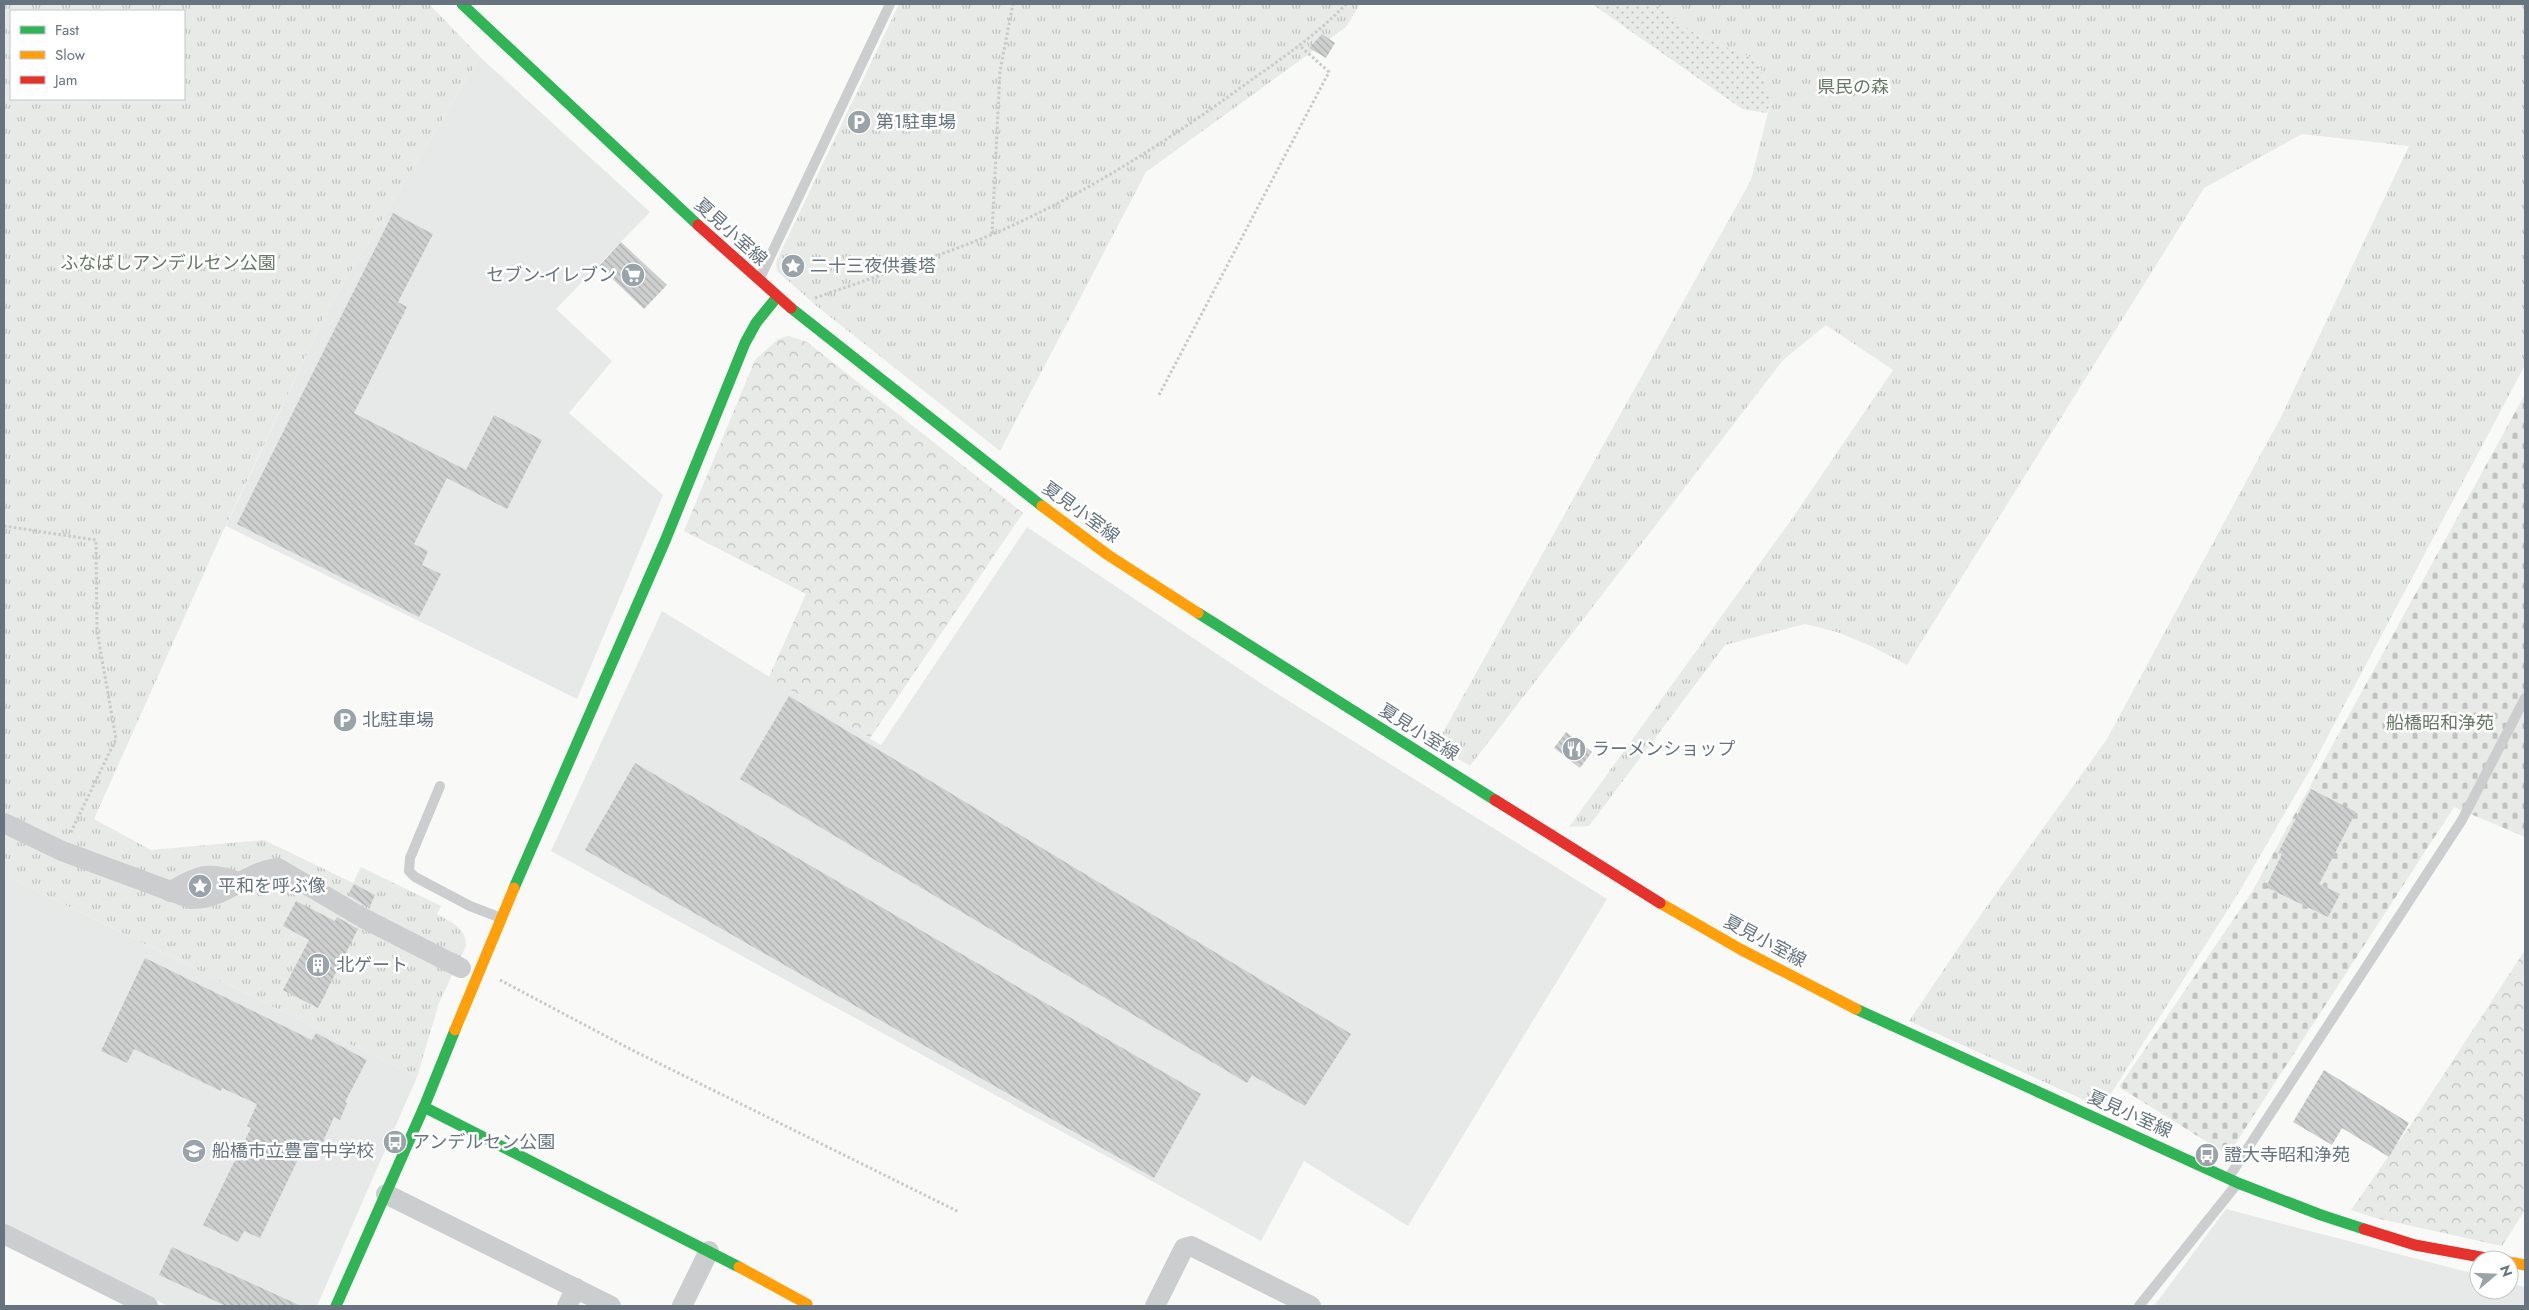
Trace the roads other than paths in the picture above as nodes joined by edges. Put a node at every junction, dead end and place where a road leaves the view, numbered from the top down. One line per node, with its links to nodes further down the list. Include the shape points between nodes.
1 (462, 4): 3 (main road, 夏見小室線)
2 (890, 4): 3 (lane)
3 (758, 280): 4 (main road, 夏見小室線)
4 (777, 296): 8 (main road, via 745,343 665,541); 11 (main road, 夏見小室線, via 1031,498 1108,555 1639,891 1847,1005)
5 (2525, 698): 11 (lane, via 2462,820)
6 (440, 786): 8 (lane, via 410,858 409,871 470,906)
7 (4, 823): 9 (street, via 62,851 192,900 206,900 260,872 278,868 364,918)
8 (502, 918): 9 (main road)
9 (470, 969): 10 (main road)
10 (424, 1107): 12 (main road); 14 (main road)
11 (2233, 1181): 15 (main road, 夏見小室線, via 2321,1215 2415,1245); 26 (lane)
12 (386, 1194): 16 (street); 20 (main road)
13 (4, 1234): 19 (street)
14 (709, 1251): 23 (street); 24 (main road)
15 (2469, 1255)
16 (576, 1288): 21 (street); 22 (street)
17 (1274, 1298): 18 (street, via 1190,1246 1184,1248); 25 (street)
18 (1159, 1305)
19 (148, 1306)
20 (336, 1306)
21 (567, 1306)
22 (611, 1306)
23 (682, 1306)
24 (808, 1306)
25 (1311, 1306)
26 (2139, 1306)

